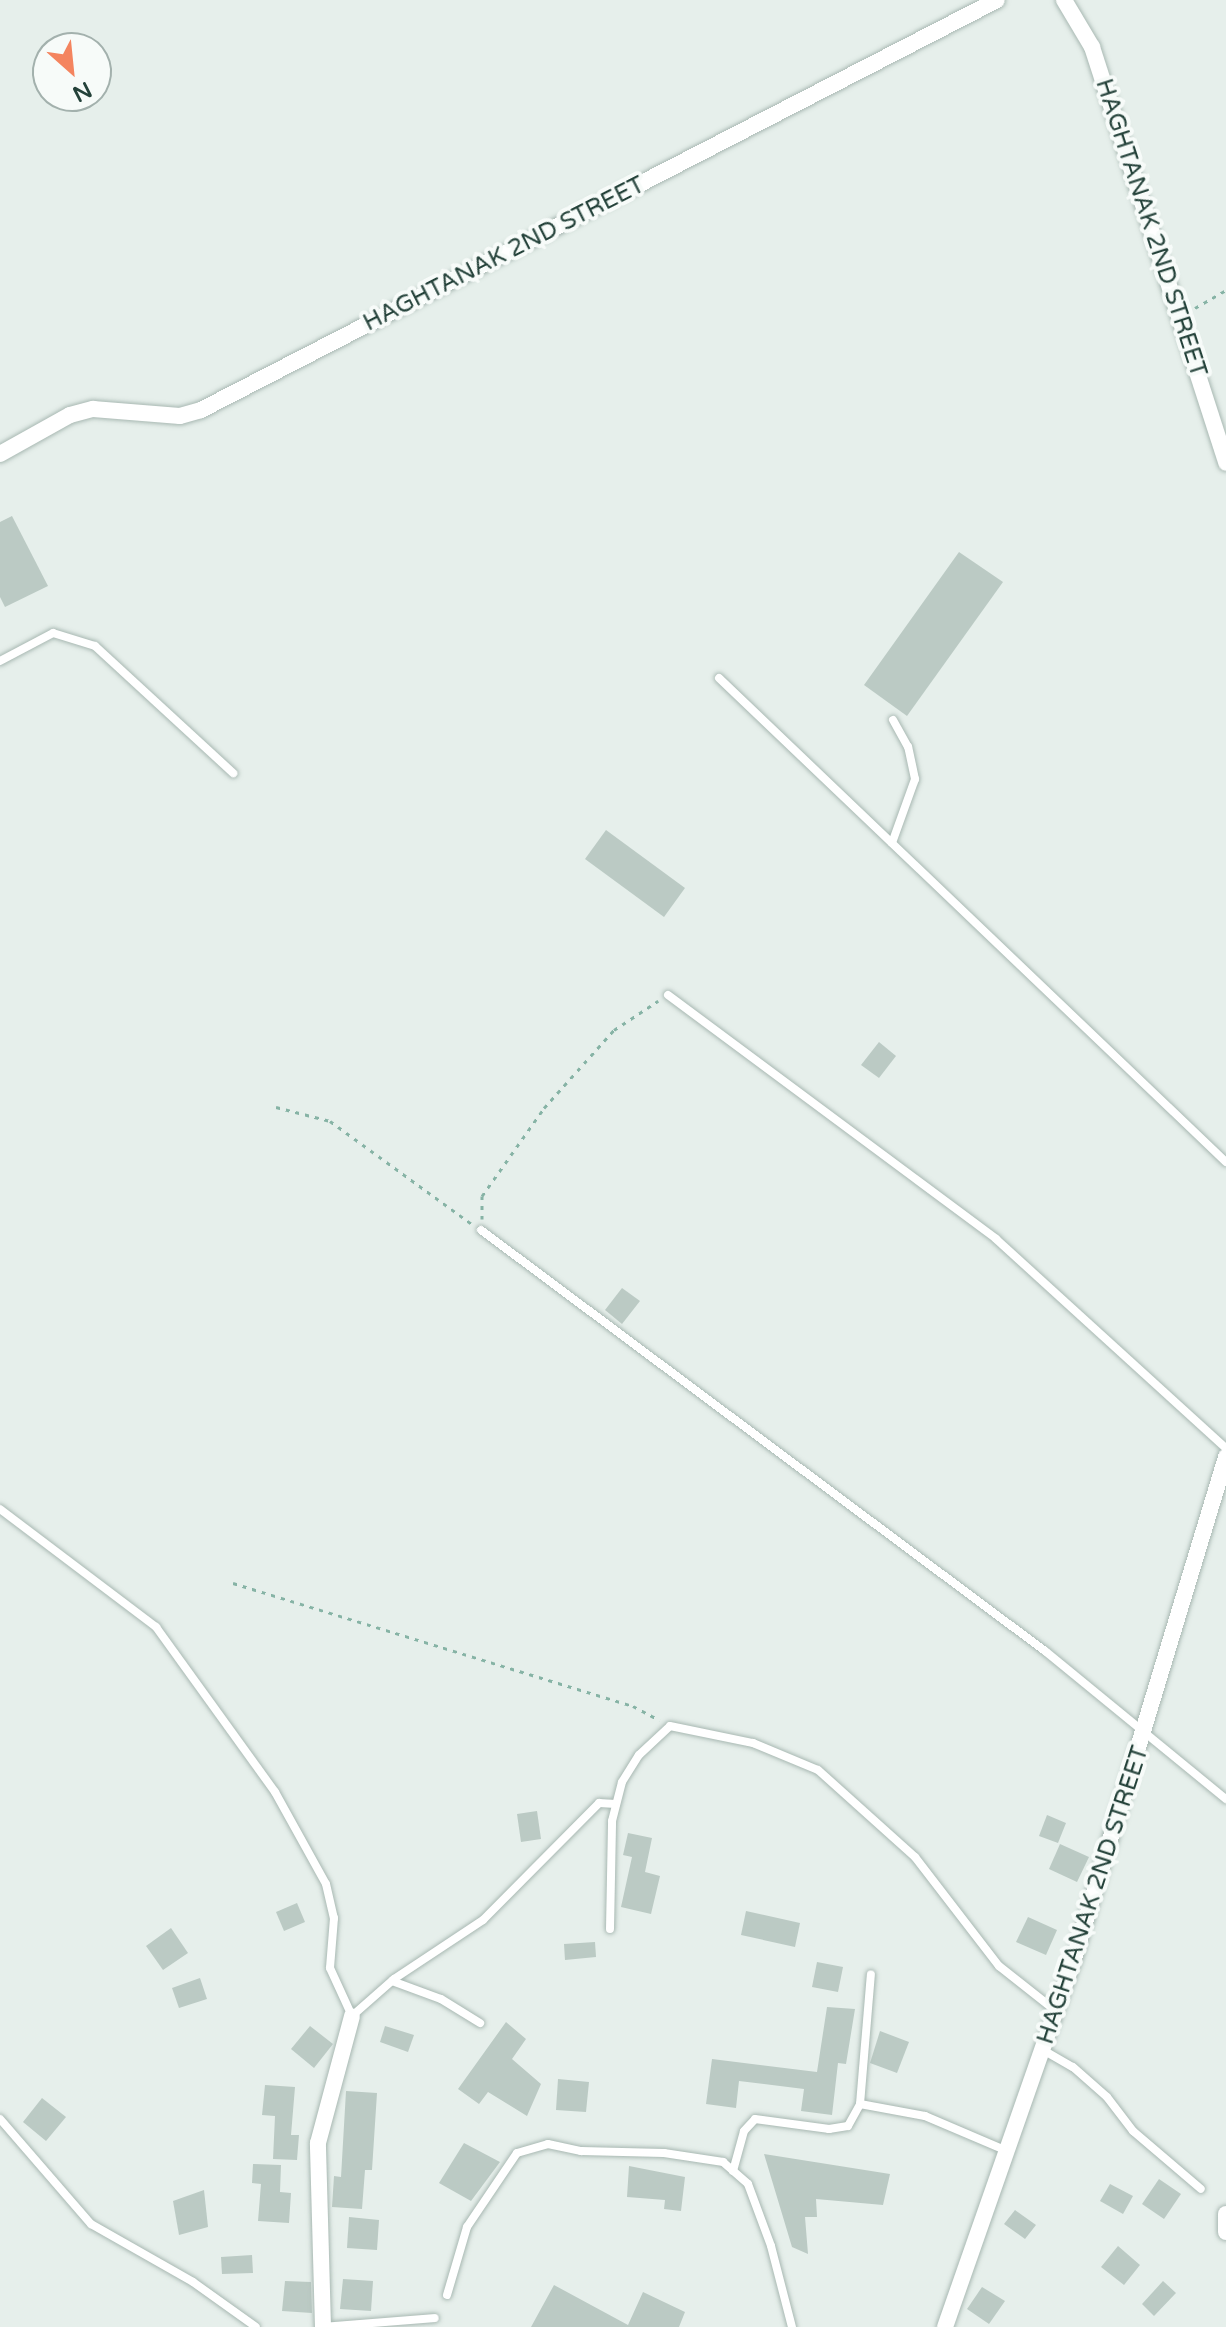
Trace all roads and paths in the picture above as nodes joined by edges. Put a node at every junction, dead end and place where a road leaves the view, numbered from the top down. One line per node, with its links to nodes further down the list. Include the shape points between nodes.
1 (997, 0): 5 (street, HAGHTANAK 2ND STREET, via 201,410 180,416 93,409 70,415)
2 (1064, 0): 4 (street, HAGHTANAK 2ND STREET, via 1092,47)
3 (1226, 290): 4 (path)
4 (1180, 317): 6 (street, HAGHTANAK 2ND STREET)
5 (0, 454)
6 (1226, 463)
7 (0, 661): 10 (lane, via 53,633 95,646)
8 (719, 678): 11 (lane)
9 (893, 720): 11 (lane, via 908,747 915,779)
10 (233, 773)
11 (892, 843): 14 (lane)
12 (668, 995): 15 (path, via 614,1030 544,1108 482,1196); 16 (lane, via 996,1239)
13 (276, 1107): 15 (path, via 330,1121 409,1184)
14 (1226, 1162)
15 (481, 1230): 21 (lane, via 630,1344 722,1405)
16 (1226, 1448)
17 (1226, 1457): 21 (street, HAGHTANAK 2ND STREET)
18 (0, 1509): 28 (lane, via 156,1627 275,1792 326,1884 334,1918 330,1968)
19 (233, 1583): 20 (path, via 633,1706)
20 (670, 1726): 23 (lane, via 639,1755); 27 (lane, via 753,1743 818,1770 915,1857 999,1966)
21 (1146, 1734): 22 (lane); 27 (street, HAGHTANAK 2ND STREET)
22 (1226, 1799)
23 (616, 1804): 24 (lane); 26 (lane, via 599,1803 483,1920)
24 (610, 1929)
25 (871, 1974): 31 (lane)
26 (392, 1981): 28 (lane); 29 (lane, via 441,1999)
27 (1056, 2011): 30 (street, HAGHTANAK 2ND STREET)
28 (352, 2016): 41 (street, via 318,2143)
29 (480, 2023)
30 (1043, 2050): 33 (street, HAGHTANAK 2ND STREET); 35 (lane, via 1073,2067 1107,2097 1133,2131)
31 (860, 2104): 33 (lane, via 925,2116); 34 (lane, via 848,2126 829,2129 755,2119 744,2131)
32 (0, 2119): 40 (lane, via 91,2224 193,2282)
33 (1007, 2151): 43 (street, HAGHTANAK 2ND STREET)
34 (733, 2171): 38 (lane, via 723,2162 664,2153 581,2151 548,2144 517,2153 467,2227); 42 (lane, via 748,2184 767,2234)
35 (1201, 2189)
36 (1226, 2214): 37 (street)
37 (1226, 2232)
38 (447, 2295)
39 (435, 2318): 41 (lane)
40 (256, 2327)
41 (323, 2327)
42 (792, 2327)
43 (945, 2327)

